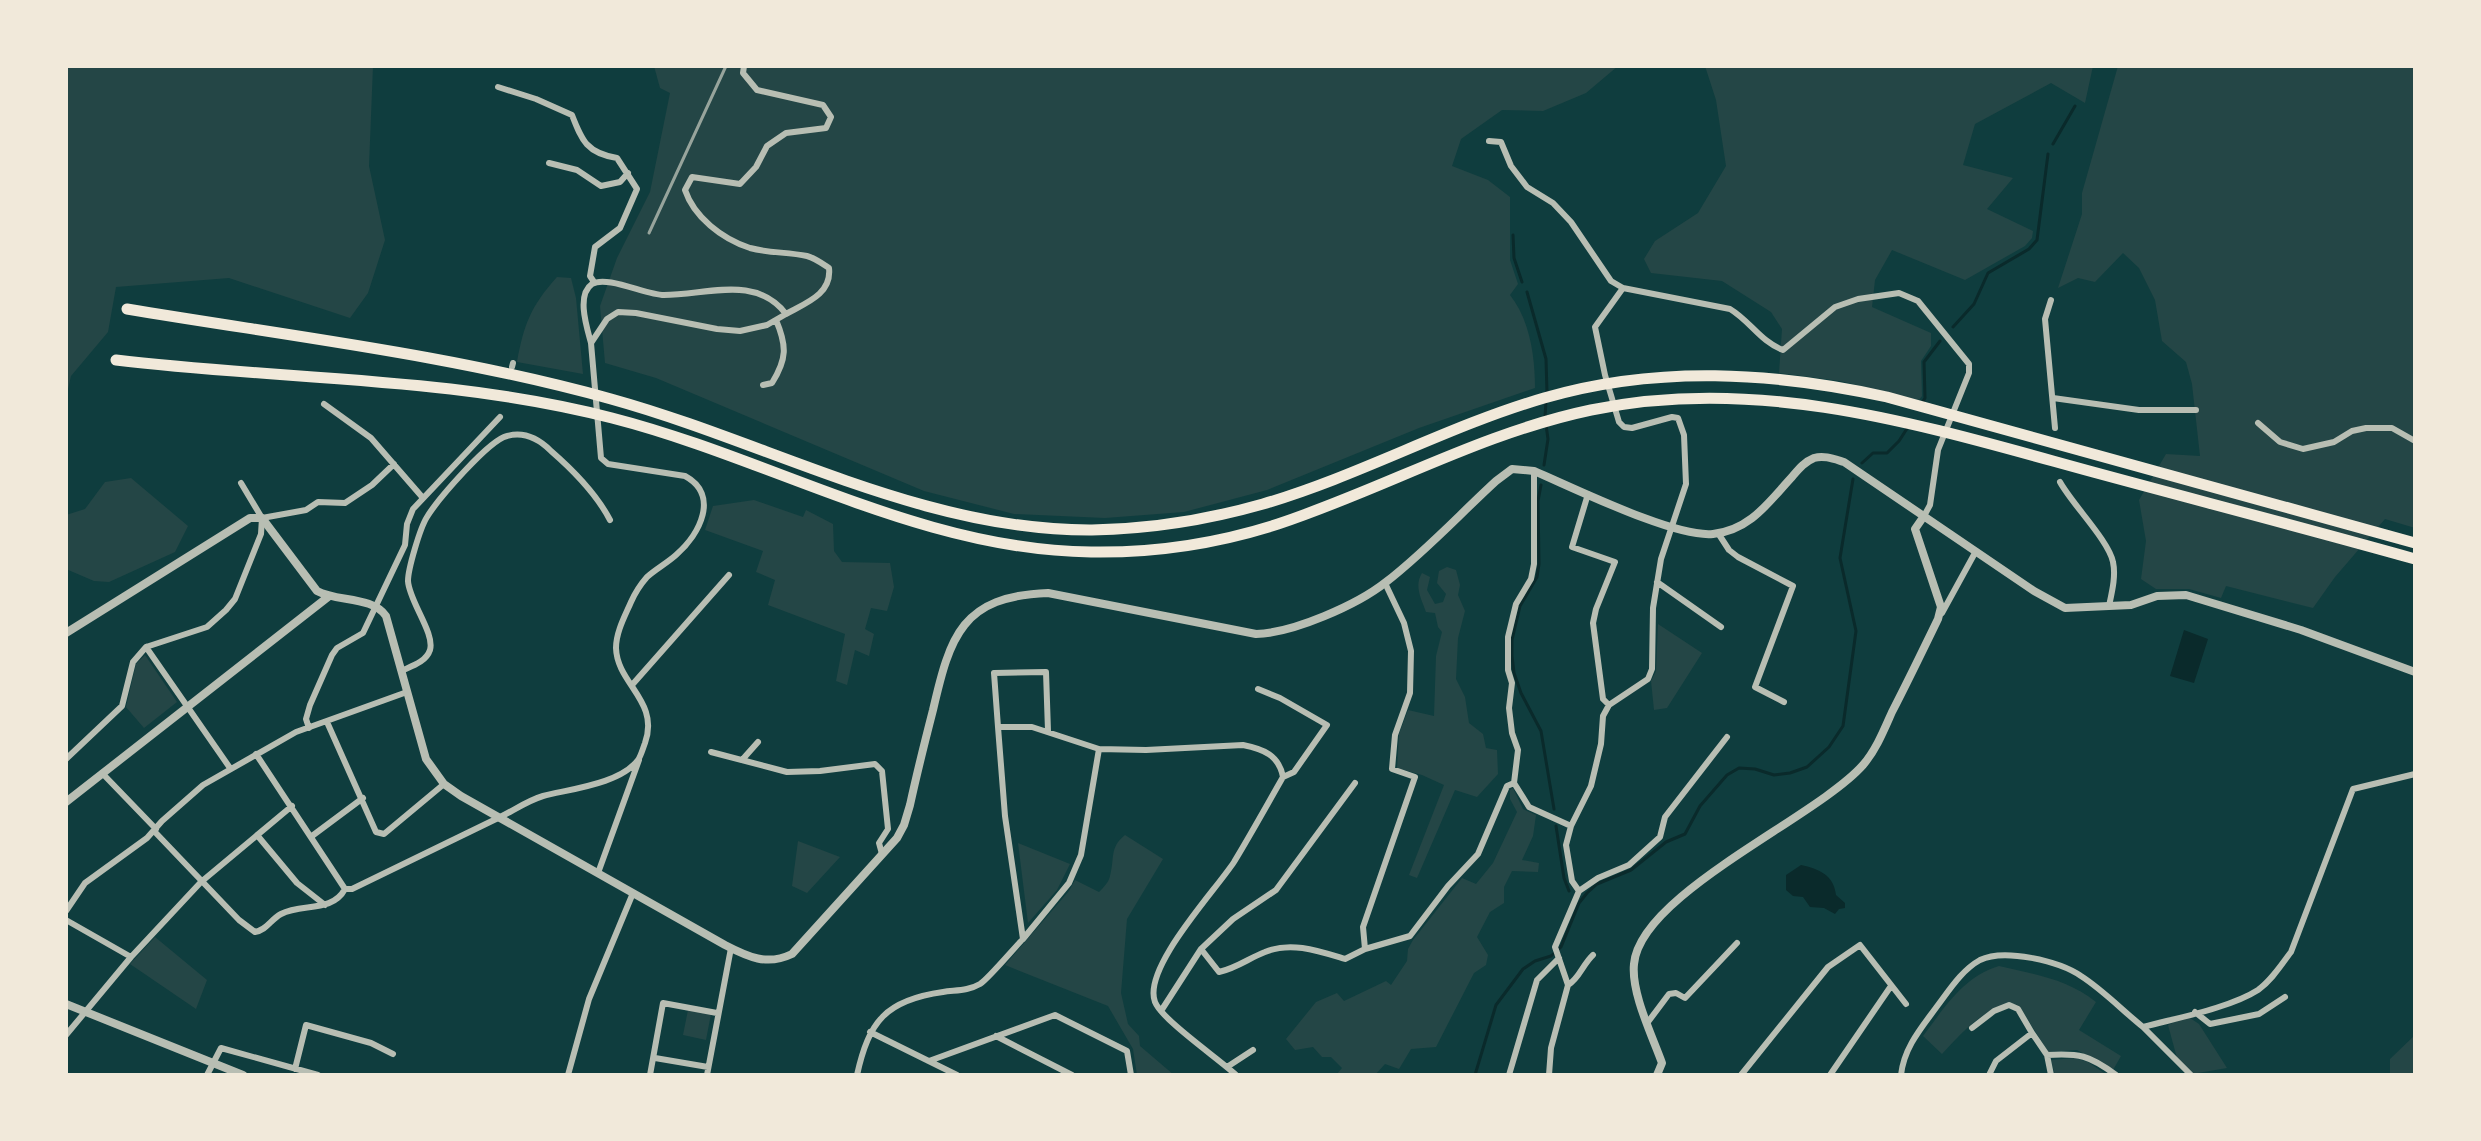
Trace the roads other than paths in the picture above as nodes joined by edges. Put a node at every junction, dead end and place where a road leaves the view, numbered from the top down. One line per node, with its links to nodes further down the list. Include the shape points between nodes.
1 (744, 66): 10 (street, via 743,73 757,90 823,105 831,117 826,128 786,133 767,146 740,184 692,177 685,190 703,219 737,242 809,256 829,268 831,280 820,295)
2 (498, 87): 5 (street, via 572,115 587,147 617,158)
3 (1489, 141): 7 (street, via 1501,142 1527,187 1553,203 1611,281)
4 (549, 163): 5 (street, via 577,170 601,186 620,182)
5 (628, 173): 6 (street, via 637,189 620,228 595,247 590,276)
6 (594, 282): 10 (street, via 662,295 736,288 778,303); 12 (street, via 583,306)
7 (1623, 288): 28 (street, via 1730,309 1769,345 1783,350 1835,307 1899,293 1918,301 1969,364 1938,450); 31 (street, via 1595,327 1619,422 1632,428 1678,418 1686,484)
8 (2051, 300): 15 (street, via 2045,319)
9 (127, 309): 33 (highway, via 366,347 564,387 689,423 913,502 986,520 1056,528 1122,529 1197,520 1307,489 1514,407 1620,382 1694,375 1814,382 1887,397)
10 (786, 314): 11 (street)
11 (776, 320): 12 (street, via 740,331 618,312); 14 (street, via 784,357 772,383)
12 (591, 343): 48 (street, via 598,452 608,464 696,481 705,501 691,540 636,591 619,632 619,663)
13 (116, 360): 35 (highway, via 452,388 536,401 684,439 907,520 1052,551 1124,552 1203,542 1276,524 1520,429 1627,403 1733,397 1884,417)
14 (763, 385)
15 (2053, 398): 17 (street, via 2139,410); 20 (street)
16 (324, 404): 22 (street, via 371,438)
17 (2196, 410)
18 (500, 417): 27 (street)
19 (2258, 423): 21 (street, via 2280,442 2303,449 2366,428 2392,428)
20 (2055, 428)
21 (2415, 441)
22 (394, 464): 27 (street); 29 (street, via 345,503 318,502 306,510)
23 (1534, 471): 26 (street); 38 (street, via 1512,469 1496,481); 71 (street, via 1534,564 1508,637 1509,708 1518,750)
24 (2060, 482): 41 (street, via 2113,560)
25 (241, 483): 29 (street)
26 (1588, 494): 31 (street); 52 (street, via 1572,547 1615,562 1593,623 1603,699)
27 (423, 498): 40 (street, via 410,517 405,545)
28 (1924, 516): 32 (street, via 1844,462 1817,457 1803,464 1747,524); 34 (street); 42 (street, via 1915,529 1941,607)
29 (262, 518): 39 (street, via 317,591); 44 (street, via 250,518); 45 (street, via 256,547 226,610 207,627)
30 (610, 520): 46 (street, via 599,499 533,437 518,434 493,443 425,520 408,579 431,643 429,654)
31 (1671, 528): 32 (street); 37 (street)
32 (1718, 533): 51 (street, via 1738,557 1793,586 1755,687)
33 (2415, 543)
34 (1976, 551): 41 (street, via 2065,608); 42 (street)
35 (2415, 559)
36 (729, 575): 48 (street)
37 (1657, 582): 43 (street); 52 (street, via 1652,669 1648,679)
38 (1385, 583): 81 (street, via 1277,634 1048,593 1003,599 985,608 952,642 904,825); 94 (street, via 1411,651 1410,693 1395,735 1392,769 1415,777 1363,927)
39 (328, 597): 40 (street); 53 (street)
40 (376, 606): 46 (street, via 386,616); 56 (street, via 363,633 332,655 310,705)
41 (2109, 606): 47 (street, via 2186,595)
42 (1938, 619): 107 (street, via 1862,766 1702,882 1660,915 1642,937 1633,975)
43 (1721, 627)
44 (66, 633)
45 (146, 647): 53 (street); 63 (street, via 133,662 122,706)
46 (401, 671): 50 (street)
47 (2415, 672)
48 (632, 685): 64 (street, via 648,719)
49 (1258, 689): 69 (street, via 1327,725 1294,772)
50 (407, 692): 54 (street); 72 (street, via 426,759)
51 (1784, 702)
52 (1609, 705): 77 (street, via 1591,786)
53 (186, 708): 66 (street); 67 (street)
54 (327, 722): 56 (street); 73 (street)
55 (998, 727): 57 (street); 57 (street, via 994,673 1046,672); 90 (street)
56 (309, 728): 62 (street)
57 (1048, 731): 60 (street)
58 (1727, 737): 85 (street, via 1665,817 1660,837 1629,865)
59 (758, 742): 65 (street)
60 (1099, 749): 69 (street, via 1243,745 1272,755); 90 (street, via 1081,855 1069,883)
61 (711, 752): 65 (street)
62 (256, 754): 66 (street); 75 (street)
63 (66, 759)
64 (639, 760): 76 (street, via 623,772 539,797); 82 (street)
65 (742, 760): 81 (street, via 787,772 875,764 882,771 888,829 879,843)
66 (230, 768): 78 (street, via 203,785)
67 (102, 773): 74 (street); 78 (street)
68 (2415, 774): 105 (street, via 2353,789 2291,952 2259,989)
69 (1283, 777): 104 (street, via 1232,864 1158,972 1153,990)
70 (1355, 783): 93 (street, via 1276,890)
71 (1514, 783): 77 (street, via 1529,807); 94 (street, via 1507,786 1478,854 1410,936)
72 (444, 784): 73 (street, via 384,834 376,832); 76 (street)
73 (363, 798): 80 (street)
74 (66, 802)
75 (292, 806): 79 (street); 80 (street)
76 (500, 817): 82 (street); 84 (street)
77 (1571, 826): 85 (street, via 1566,845 1572,881)
78 (155, 830): 83 (street); 88 (street, via 85,883)
79 (257, 835): 83 (street); 87 (street, via 297,883)
80 (312, 836): 84 (street)
81 (882, 854): 92 (street, via 792,954 757,960)
82 (598, 873): 86 (street)
83 (201, 882): 87 (street, via 255,932 283,912); 96 (street)
84 (345, 889): 87 (street)
85 (1579, 891): 97 (street, via 1555,947)
86 (633, 893): 92 (street); 127 (street, via 589,999)
87 (325, 905)
88 (66, 911)
89 (66, 920): 96 (street)
90 (1023, 939): 110 (street, via 981,983 910,999)
91 (1737, 943): 107 (street, via 1685,998 1669,994)
92 (731, 948): 106 (street)
93 (1201, 949): 94 (street, via 1219,972 1285,947 1345,959); 104 (street)
94 (1365, 949)
95 (1593, 955): 98 (street)
96 (131, 957): 103 (street)
97 (1558, 957): 98 (street); 134 (street, via 1537,980)
98 (1568, 985): 135 (street)
99 (1891, 986): 102 (street); 136 (street, via 1860,945 1828,967); 137 (street)
100 (2285, 997): 105 (street, via 2259,1014 2210,1024)
101 (66, 1004): 103 (street)
102 (1906, 1004)
103 (85, 1011): 112 (street); 119 (street)
104 (1161, 1011): 120 (street)
105 (2195, 1012): 108 (street)
106 (717, 1013): 117 (street, via 663,1003); 122 (street)
107 (1648, 1022): 123 (street)
108 (2143, 1027): 138 (street, via 2080,974 2001,954 1971,966 1956,981 1905,1054); 142 (street)
109 (1972, 1028): 111 (street, via 2009,1005 2018,1009)
110 (870, 1032): 118 (street); 129 (street)
111 (2032, 1033): 116 (street); 139 (street, via 1996,1061)
112 (66, 1035)
113 (996, 1036): 118 (street); 131 (street); 132 (street, via 1055,1015 1127,1051)
114 (1253, 1050): 120 (street)
115 (393, 1054): 121 (street, via 306,1025)
116 (2047, 1055): 140 (street); 141 (street, via 2077,1053)
117 (655, 1058): 122 (street); 128 (street)
118 (929, 1061): 130 (street)
119 (214, 1063): 121 (street, via 221,1048); 124 (street); 125 (street)
120 (1227, 1067): 133 (street)
121 (295, 1069): 126 (street)
122 (707, 1071)
123 (1661, 1074)
124 (207, 1075)
125 (243, 1075)
126 (318, 1075)
127 (568, 1075)
128 (650, 1075)
129 (857, 1075)
130 (957, 1075)
131 (1072, 1075)
132 (1131, 1075)
133 (1236, 1075)
134 (1509, 1075)
135 (1549, 1075)
136 (1741, 1075)
137 (1830, 1075)
138 (1901, 1075)
139 (1989, 1075)
140 (2051, 1075)
141 (2116, 1075)
142 (2191, 1075)

